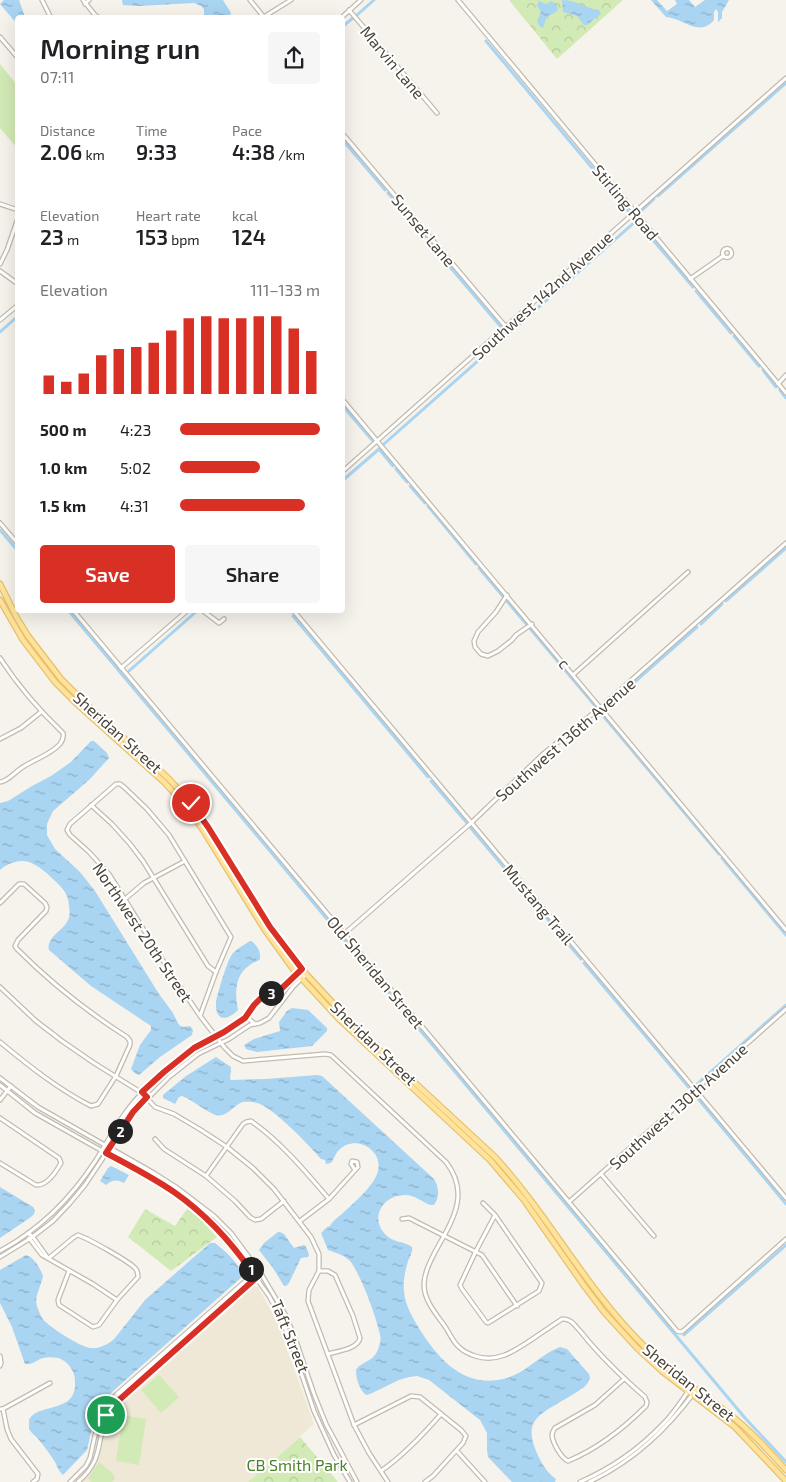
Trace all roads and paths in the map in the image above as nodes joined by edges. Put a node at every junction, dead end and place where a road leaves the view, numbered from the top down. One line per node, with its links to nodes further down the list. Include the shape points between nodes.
1 (42, 0): 9 (street)
2 (89, 0): 7 (street)
3 (250, 0): 11 (street)
4 (291, 0): 12 (street)
5 (361, 0): 8 (street)
6 (456, 0): 21 (street, Stirling Road)
7 (84, 2): 10 (street)
8 (349, 10): 13 (street); 17 (street, Marvin Lane)
9 (50, 15)
10 (95, 15)
11 (261, 15)
12 (265, 15)
13 (344, 15)
14 (0, 38): 15 (street)
15 (15, 55)
16 (786, 78): 21 (street, Southwest 142nd Avenue)
17 (437, 114)
18 (345, 137): 30 (street, Sunset Lane)
19 (0, 204): 20 (street)
20 (15, 209)
21 (634, 212): 26 (street, Stirling Road); 30 (street, Southwest 142nd Avenue)
22 (15, 227): 24 (street)
23 (723, 256): 26 (street)
24 (0, 264)
25 (0, 271): 27 (street)
26 (690, 279): 32 (street, Stirling Road)
27 (15, 282)
28 (15, 308): 29 (street)
29 (0, 320)
30 (506, 327): 35 (street, Southwest 142nd Avenue)
31 (786, 375): 32 (street)
32 (778, 384): 33 (street, Stirling Road)
33 (786, 393)
34 (345, 402): 35 (street, c)
35 (378, 441): 36 (street, Southwest 142nd Avenue); 42 (street, c)
36 (345, 469)
37 (0, 523): 38 (street)
38 (15, 540)
39 (786, 543): 55 (street, Southwest 136th Avenue)
40 (688, 572): 54 (street)
41 (0, 584): 67 (main road, Sheridan Street, via 28,636 61,679 191,803 270,927)
42 (507, 596): 49 (street, c); 49 (street, via 478,632 475,648 488,656)
43 (0, 600): 69 (main road, Sheridan Street, via 23,640 55,682 186,806 265,930)
44 (76, 613): 52 (street, Old Sheridan Street)
45 (185, 613): 52 (street)
46 (206, 613): 48 (street, via 219,623)
47 (296, 613): 60 (street, Mustang Trail)
48 (224, 619)
49 (529, 626): 54 (street, c)
50 (0, 658): 51 (street)
51 (6, 667): 53 (street); 56 (street)
52 (122, 668): 66 (street, Old Sheridan Street)
53 (0, 670)
54 (574, 674): 55 (street, c)
55 (601, 707): 60 (street, Southwest 136th Avenue, via 542,755); 65 (street, c)
56 (41, 712): 57 (street); 58 (street, via 63,733 61,743)
57 (0, 739)
58 (0, 782)
59 (91, 805): 61 (street, via 120,784 169,835); 62 (street, via 130,844); 63 (street, Northwest 20th Street, via 67,830 109,874)
60 (471, 823): 66 (street, Southwest 136th Avenue); 84 (street, Mustang Trail)
61 (185, 861): 62 (street); 68 (street, via 231,936)
62 (154, 878): 63 (street); 68 (street, via 208,966)
63 (125, 899): 74 (street, Northwest 20th Street)
64 (0, 902): 80 (street, via 19,884 24,884 45,902 46,911 18,940 17,949 73,1001 128,1037 130,1045)
65 (786, 930)
66 (344, 934): 107 (street, Old Sheridan Street)
67 (302, 969): 69 (street); 70 (main road, Sheridan Street)
68 (216, 972): 74 (street)
69 (297, 973): 70 (main road, Sheridan Street); 72 (street, via 280,990)
70 (304, 976): 72 (street); 138 (main road, Sheridan Street, via 495,1157 530,1198 610,1309 643,1346); 139 (main road, Sheridan Street, via 346,1026 490,1160 524,1200 604,1312 663,1372)
71 (0, 987): 80 (street, via 62,1041)
72 (280, 995): 75 (street, via 260,999); 76 (street, via 269,1018)
73 (786, 1009): 84 (street, Southwest 130th Avenue)
74 (200, 1016): 77 (street, Northwest 20th Street)
75 (245, 1018): 76 (street); 77 (street)
76 (255, 1024): 79 (street)
77 (216, 1036): 79 (street, Northwest 20th Street); 86 (street, via 194,1048)
78 (0, 1042): 80 (street, via 52,1083 91,1106 98,1104)
79 (221, 1042): 87 (street, via 198,1054); 114 (street, Northwest 20th Street, via 233,1056 243,1061 331,1055 453,1170 459,1193 458,1206)
80 (116, 1076): 86 (street)
81 (0, 1078): 83 (street, Taft Street)
82 (0, 1085): 85 (street, Taft Street)
83 (11, 1086): 85 (street); 91 (street, Taft Street, via 38,1107)
84 (696, 1090): 99 (street, Southwest 130th Avenue); 103 (street, Mustang Trail)
85 (7, 1091): 88 (street); 94 (street, Taft Street, via 35,1113)
86 (142, 1092): 87 (street); 91 (street)
87 (147, 1097): 92 (street, via 156,1107 181,1118); 93 (street)
88 (0, 1100)
89 (0, 1118): 96 (street, via 59,1158 60,1163 41,1186)
90 (154, 1138): 100 (street, via 164,1149)
91 (104, 1146): 93 (street, Taft Street); 94 (street)
92 (227, 1147): 100 (street); 104 (street, via 246,1122 251,1121 281,1146); 106 (street, via 253,1168)
93 (109, 1148): 95 (street); 98 (street, Taft Street)
94 (102, 1150): 95 (street, Taft Street); 112 (street, via 71,1193)
95 (106, 1153): 101 (street, Taft Street); 116 (street, via 70,1203)
96 (0, 1163)
97 (355, 1170): 104 (street)
98 (154, 1173): 101 (street); 102 (street, Taft Street)
99 (601, 1174): 107 (street, Southwest 130th Avenue); 115 (street)
100 (206, 1176): 106 (street, via 250,1218 262,1220)
101 (151, 1178): 105 (street, Taft Street)
102 (190, 1196): 105 (street); 113 (street, Taft Street)
103 (786, 1198)
104 (329, 1199): 111 (street)
105 (186, 1201): 117 (street, Taft Street)
106 (284, 1201): 111 (street)
107 (569, 1202): 118 (street, Old Sheridan Street, via 680,1332)
108 (483, 1203): 109 (street)
109 (495, 1214): 120 (street); 128 (street, via 541,1280 539,1291)
110 (402, 1219): 114 (street, via 410,1218)
111 (300, 1221): 124 (street, via 316,1245)
112 (28, 1233): 116 (street); 119 (street)
113 (232, 1233): 117 (street); 125 (street, Taft Street)
114 (444, 1235): 120 (street); 136 (street, via 429,1264 424,1286 428,1302 457,1346 467,1354 483,1359 502,1357 567,1318)
115 (654, 1236)
116 (31, 1238): 121 (street); 122 (street, via 42,1255)
117 (226, 1238): 126 (street, Taft Street)
118 (786, 1239)
119 (0, 1250)
120 (476, 1251): 128 (street); 128 (street, via 460,1285 486,1322)
121 (0, 1257)
122 (49, 1258): 123 (street); 127 (street, via 78,1235 108,1251 132,1266 138,1274)
123 (69, 1270): 127 (street); 127 (street, via 59,1305 90,1326 96,1327)
124 (319, 1271): 130 (street, via 309,1290 308,1302); 130 (street, via 335,1275 360,1338 355,1346)
125 (260, 1272): 126 (street); 129 (street, Taft Street, via 285,1314)
126 (255, 1276): 131 (street, Taft Street, via 280,1316); 133 (street); 135 (street)
127 (117, 1300)
128 (517, 1306)
129 (301, 1354): 131 (street); 151 (street, Taft Street, via 326,1424)
130 (328, 1354): 142 (street)
131 (295, 1355): 150 (street, Taft Street, via 314,1410)
132 (0, 1356): 134 (street)
133 (152, 1363): 135 (street); 148 (street, via 107,1404 98,1422 90,1458)
134 (0, 1365)
135 (159, 1365): 149 (street, via 111,1407 103,1423 95,1460)
136 (624, 1379): 136 (street, via 645,1397 646,1406 614,1435 574,1458 564,1460 552,1436 555,1428 595,1405)
137 (50, 1383): 140 (street)
138 (694, 1388): 139 (street); 144 (main road, Sheridan Street, via 744,1427)
139 (690, 1393): 146 (main road, Sheridan Street, via 740,1431); 155 (street, via 644,1442); 156 (street, via 666,1426 646,1446)
140 (2, 1409): 147 (street, via 7,1429 17,1448 36,1470 38,1476)
141 (441, 1414): 142 (street, via 420,1398 411,1396); 143 (street, via 466,1436); 145 (street, via 422,1437)
142 (354, 1425): 145 (street)
143 (456, 1451): 153 (street); 154 (street)
144 (786, 1470)
145 (381, 1472): 152 (street)
146 (786, 1481)
147 (33, 1482)
148 (70, 1482)
149 (78, 1482)
150 (350, 1482)
151 (357, 1482)
152 (388, 1482)
153 (426, 1482)
154 (485, 1482)
155 (580, 1482)
156 (589, 1482)

